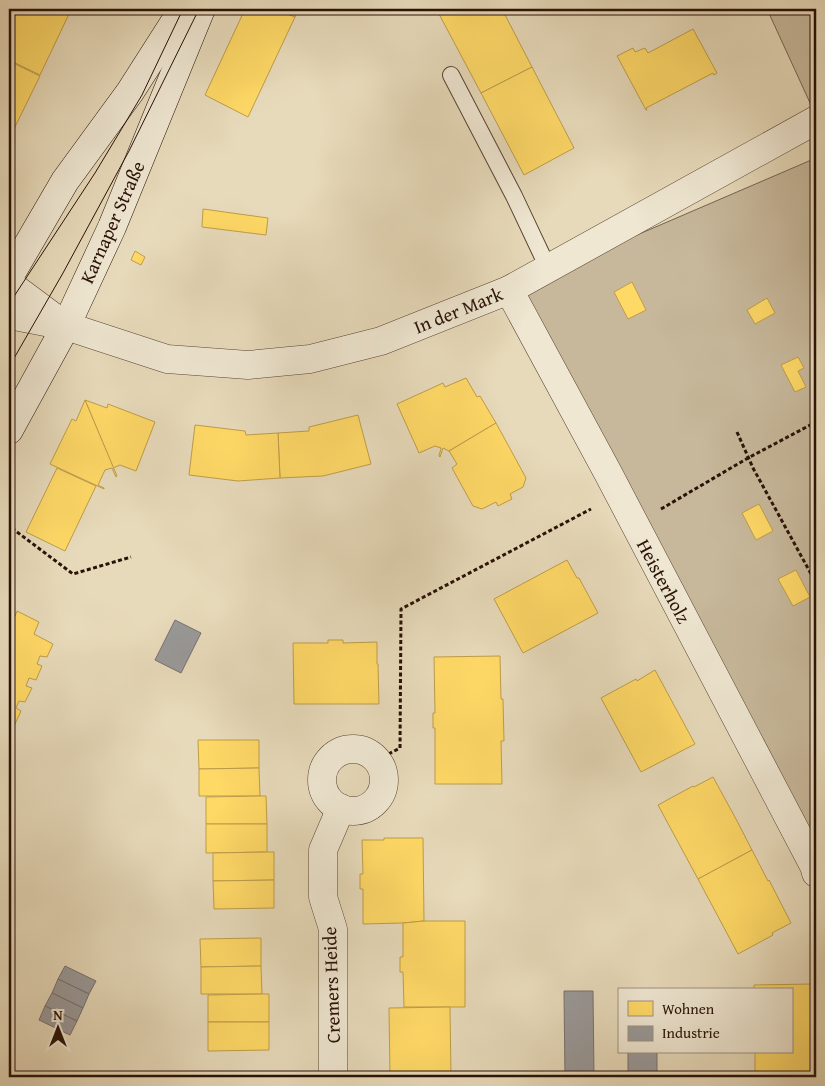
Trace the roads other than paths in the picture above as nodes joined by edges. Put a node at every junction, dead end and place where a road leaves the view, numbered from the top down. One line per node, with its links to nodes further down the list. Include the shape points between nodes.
1 (183, 9): 6 (street, via 130,92 65,181)
2 (201, 9): 10 (street, Karnaper Straße, via 112,227)
3 (451, 75): 5 (lane)
4 (816, 120): 5 (street, In der Mark)
5 (548, 268): 8 (street, In der Mark)
6 (9, 277)
7 (9, 284): 10 (street)
8 (509, 290): 10 (street, In der Mark, via 381,341 310,359 248,365 167,359); 13 (street, Heisterholz)
9 (9, 315): 10 (street)
10 (66, 326): 11 (street, Karnaper Straße)
11 (9, 430)
12 (341, 808): 12 (street, via 350,811 365,808 380,796 383,789 382,769 373,756 362,750 339,752 324,768 324,790 329,800); 14 (street, Cremers Heide, via 323,850 323,897 333,929)
13 (816, 873)
14 (333, 1077)

